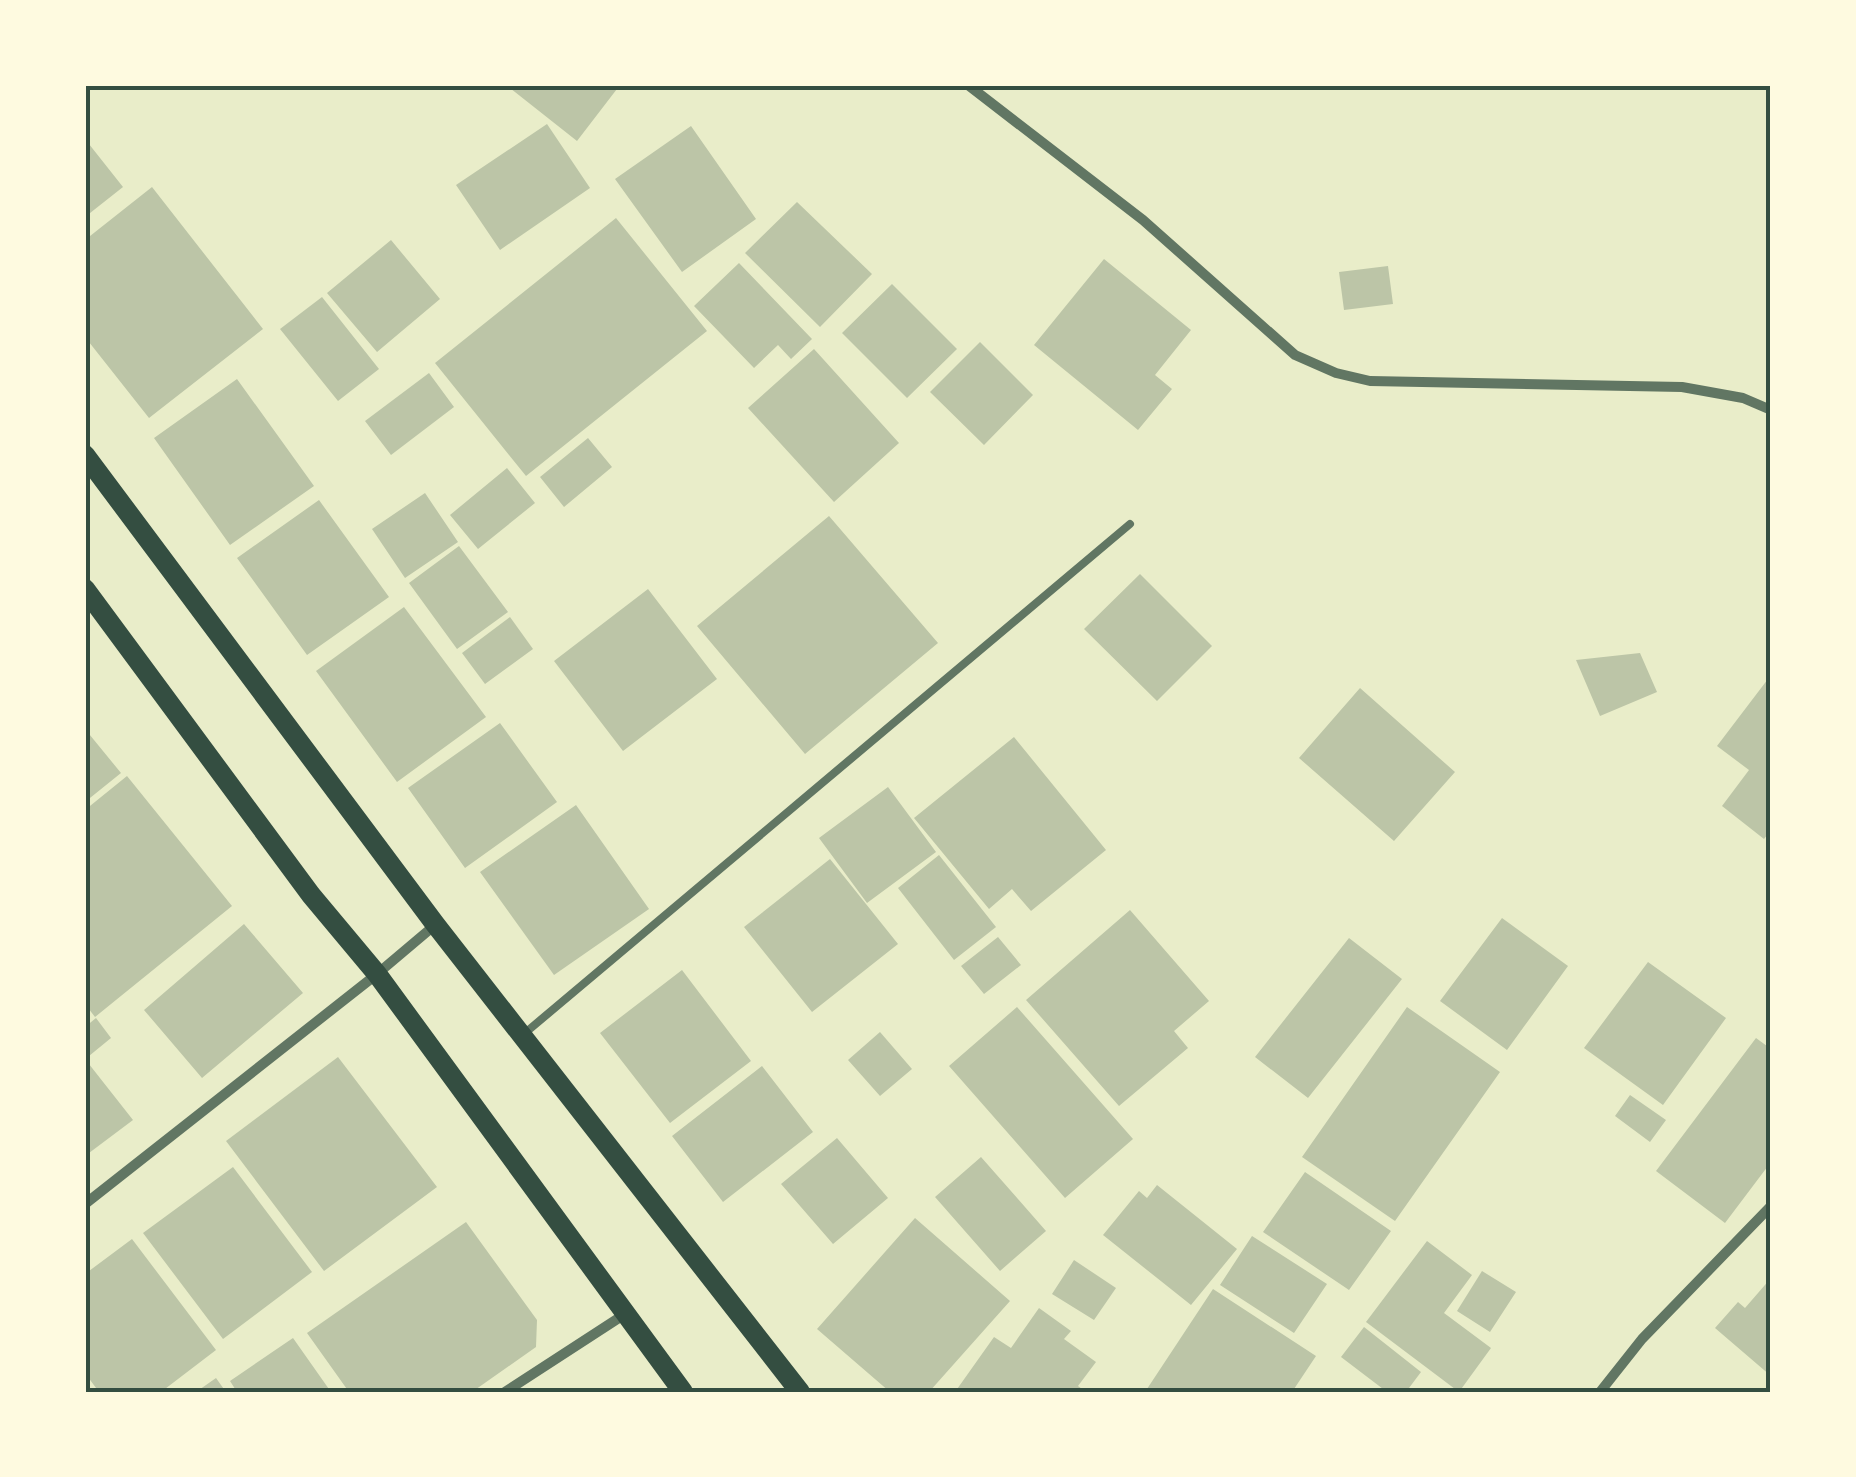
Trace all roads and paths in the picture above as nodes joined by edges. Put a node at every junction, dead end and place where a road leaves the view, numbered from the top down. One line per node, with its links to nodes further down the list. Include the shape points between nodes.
1 (968, 85): 2 (street, via 1143,220 1315,366 1370,381 1697,388)
2 (1771, 410)
3 (85, 455): 6 (main road)
4 (1130, 524): 8 (lane)
5 (85, 589): 7 (main road)
6 (435, 924): 7 (street); 8 (main road)
7 (377, 974): 9 (street); 11 (main road)
8 (522, 1036): 14 (main road)
9 (85, 1204)
10 (1771, 1206): 15 (street)
11 (625, 1314): 12 (street); 13 (main road)
12 (505, 1392)
13 (683, 1392)
14 (800, 1392)
15 (1600, 1392)

